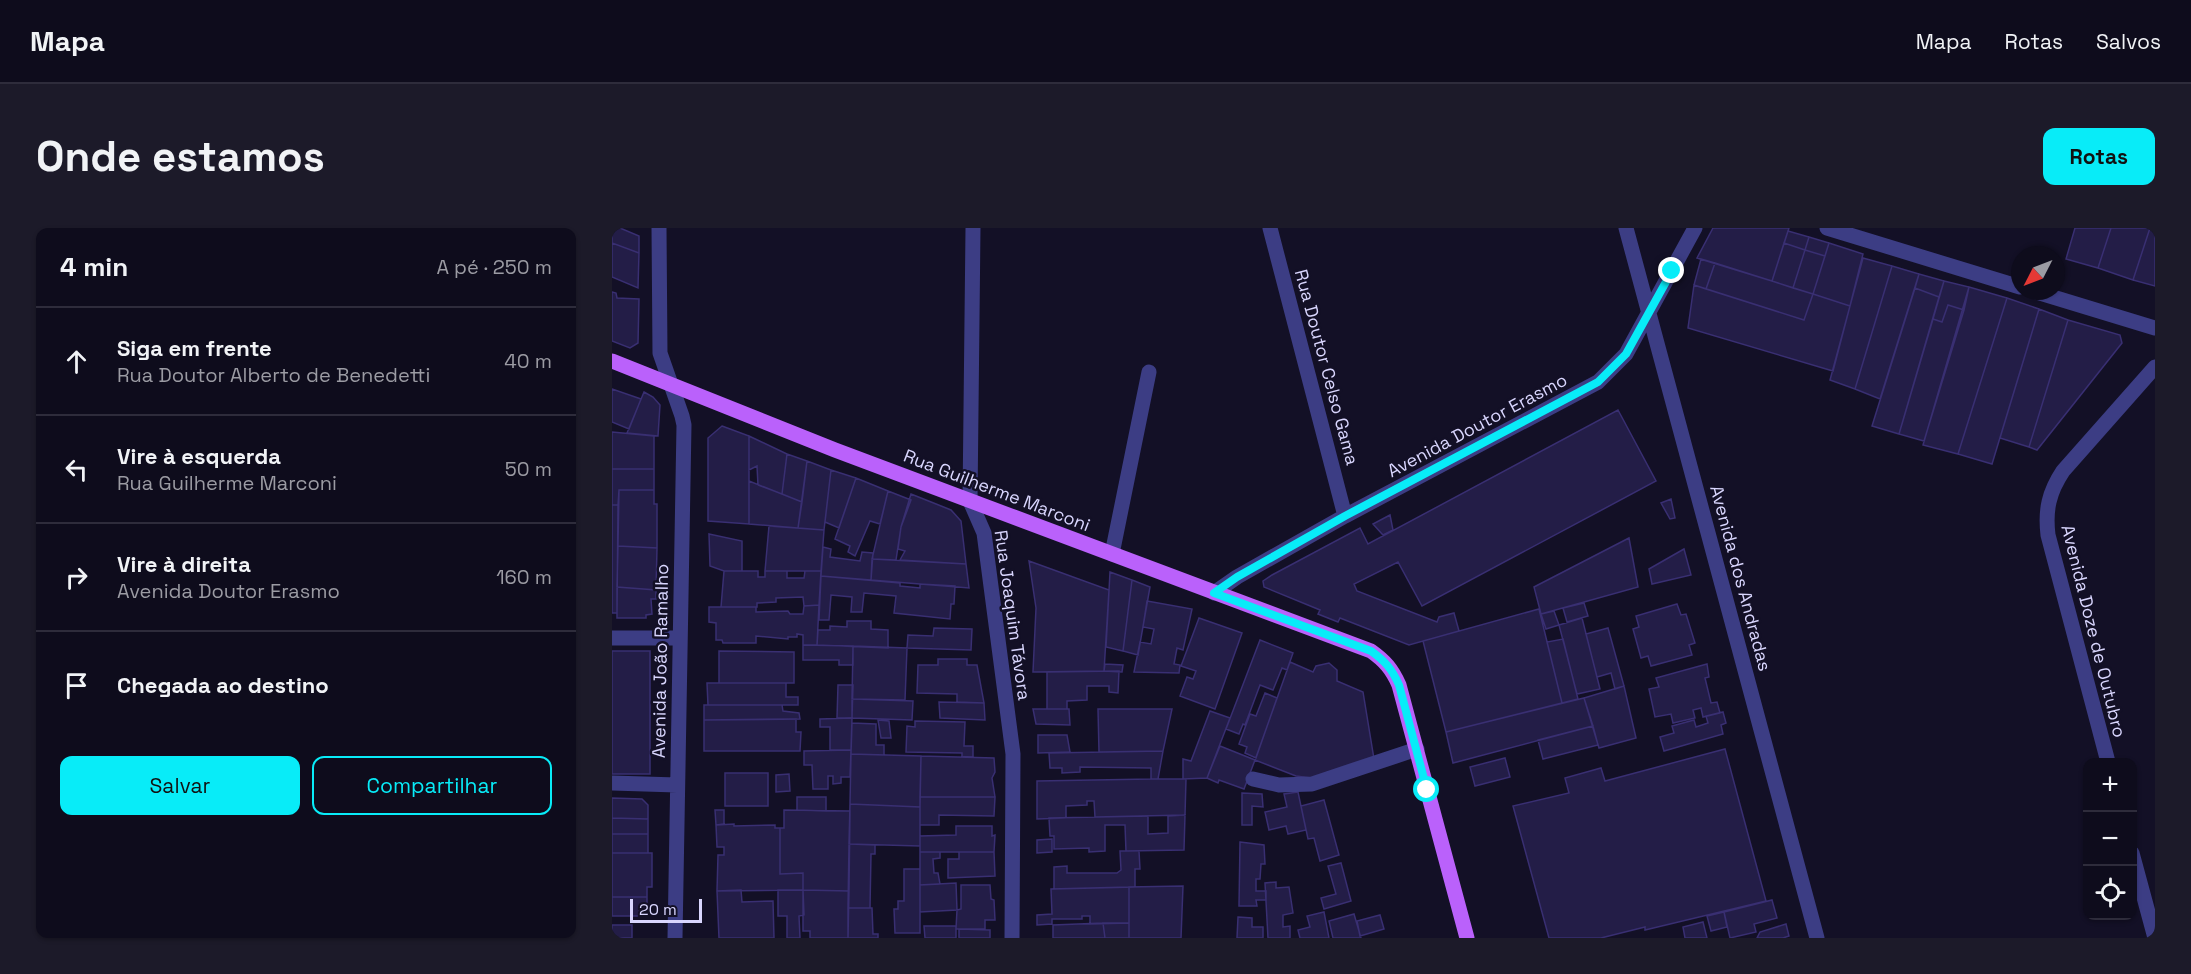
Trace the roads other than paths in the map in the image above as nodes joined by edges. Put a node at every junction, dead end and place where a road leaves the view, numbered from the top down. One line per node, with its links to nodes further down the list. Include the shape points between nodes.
1 (659, 228): 14 (street, Avenida João Ramalho, via 660,353)
2 (973, 228): 15 (street, Rua Joaquim Távora)
3 (1270, 228): 16 (street, Rua Doutor Celso Gama)
4 (1626, 228): 9 (street, Avenida dos Andradas)
5 (1695, 228): 9 (street, Avenida Doutor Erasmo)
6 (1827, 228): 7 (street)
7 (2011, 284)
8 (2063, 300): 10 (street)
9 (1649, 313): 16 (street, Avenida Doutor Erasmo, via 1626,354 1598,382); 31 (street, Avenida dos Andradas)
10 (2155, 328)
11 (612, 361): 14 (main road, Rua Guilherme Marconi)
12 (2155, 367): 22 (street, Avenida Doze de Outubro, via 2063,471 2046,510 2048,535)
13 (1149, 372): 17 (street)
14 (672, 386): 15 (main road, Rua Guilherme Marconi); 20 (street, Avenida João Ramalho, via 684,425)
15 (970, 501): 17 (main road, Rua Guilherme Marconi); 29 (street, Rua Joaquim Távora, via 984,533 1013,754)
16 (1345, 516): 18 (street, Avenida Doutor Erasmo)
17 (1112, 554): 18 (main road, Rua Guilherme Marconi)
18 (1214, 593): 21 (main road, Rua Guilherme Marconi, via 1371,651 1384,660 1399,685)
19 (612, 638): 20 (street)
20 (679, 638): 25 (street, Avenida João Ramalho)
21 (1417, 749): 23 (street, via 1312,784 1279,785); 30 (main road)
22 (2107, 758)
23 (1253, 779)
24 (612, 783): 25 (street)
25 (677, 784): 28 (street, Avenida João Ramalho)
26 (2137, 864): 27 (street)
27 (2151, 904): 32 (street)
28 (675, 938)
29 (1012, 938)
30 (1467, 938)
31 (1817, 938)
32 (2155, 938)

